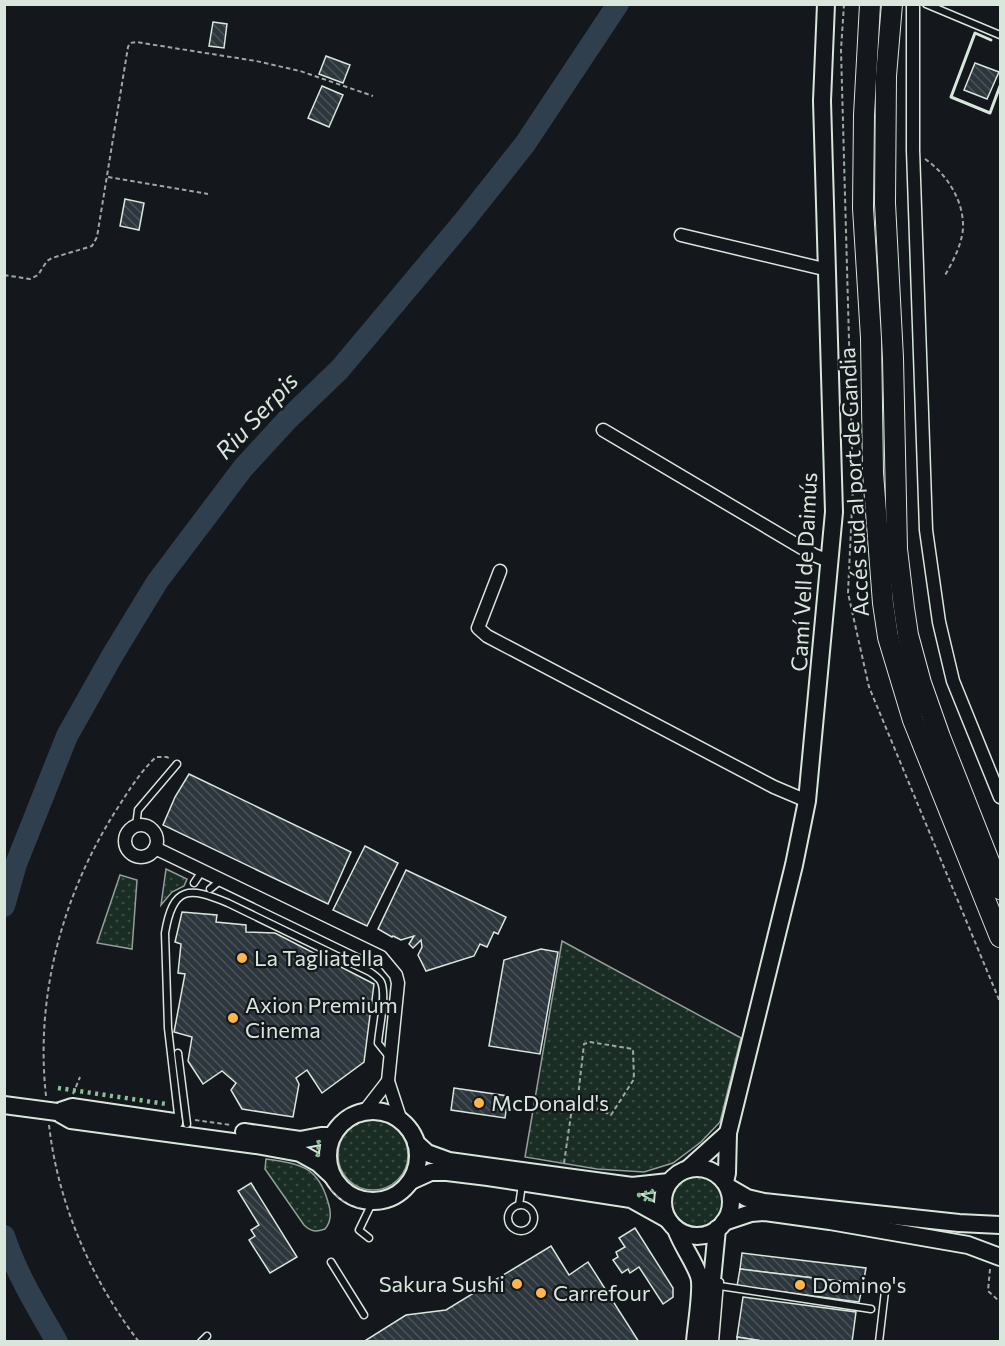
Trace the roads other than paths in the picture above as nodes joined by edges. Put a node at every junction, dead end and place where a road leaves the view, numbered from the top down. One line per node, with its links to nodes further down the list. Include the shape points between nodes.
1 (826, 4): 8 (main road, Camí Vell de Daimús, via 822,101)
2 (870, 4): 22 (highway, Accés sud al port de Gandia, via 863,208 871,338 873,473 883,603 888,637 913,720)
3 (892, 4): 21 (highway, Accés sud al port de Gandia, via 886,76 885,203 898,561 908,635 921,683)
4 (913, 4): 13 (street, via 913,150 926,530 939,622 954,681)
5 (926, 4): 6 (lane)
6 (1000, 35)
7 (681, 235): 8 (street)
8 (828, 270): 10 (main road, Camí Vell de Daimús, via 834,512)
9 (603, 430): 10 (street)
10 (831, 562): 14 (main road, Camí Vell de Daimús)
11 (500, 571): 14 (street, via 478,628 487,636)
12 (177, 764): 15 (lane, via 138,810)
13 (1000, 797)
14 (807, 801): 32 (main road, Camí Vell de Daimús)
15 (136, 826): 16 (street, via 151,829 157,838); 16 (street, via 125,836 128,851 141,858)
16 (155, 848): 17 (street)
17 (202, 871): 18 (street); 19 (lane)
18 (221, 880): 20 (lane); 24 (street, via 381,957 398,983)
19 (194, 883)
20 (210, 889)
21 (1000, 889)
22 (1000, 937)
23 (178, 1053): 30 (lane)
24 (390, 1059): 25 (street); 30 (lane, via 378,1043 383,994 377,977 228,903 192,891 173,904 165,933 168,1028)
25 (388, 1081): 27 (street); 29 (street)
26 (4, 1105): 28 (main road, bridge)
27 (367, 1108): 29 (main road); 31 (main road)
28 (51, 1111): 30 (main road, via 72,1107); 35 (main road, via 71,1120 300,1153)
29 (401, 1121): 33 (main road)
30 (184, 1122): 31 (main road, via 300,1140)
31 (332, 1130): 35 (main road, via 328,1156)
32 (728, 1133): 34 (main road); 39 (main road, Camí Vell de Daimús)
33 (416, 1143): 36 (main road, via 418,1156); 37 (main road, via 427,1153 449,1161 632,1186)
34 (688, 1169): 37 (main road); 39 (main road, via 708,1169)
35 (332, 1176): 40 (main road, via 354,1197)
36 (411, 1180): 38 (main road, via 431,1172 447,1172); 40 (main road, via 400,1192)
37 (669, 1182): 42 (main road, via 663,1200)
38 (522, 1183): 41 (lane); 42 (main road, via 631,1199)
39 (727, 1185): 43 (main road, via 747,1198 764,1202); 44 (main road, via 731,1205)
40 (373, 1201): 45 (lane, via 359,1230)
41 (519, 1205): 41 (lane, via 510,1210 508,1218 513,1228 524,1230 532,1224 534,1215 530,1208)
42 (672, 1224): 44 (main road, via 697,1236); 55 (main road, via 700,1279)
43 (1000, 1225)
44 (721, 1226): 46 (main road, via 765,1212 968,1245); 48 (main road)
45 (369, 1238)
46 (1000, 1257)
47 (331, 1262): 52 (lane)
48 (714, 1264): 49 (lane); 56 (main road)
49 (720, 1286): 51 (lane); 57 (lane)
50 (885, 1291): 58 (lane)
51 (871, 1308)
52 (364, 1316)
53 (207, 1336): 54 (lane)
54 (201, 1341)
55 (695, 1341)
56 (706, 1341)
57 (715, 1341)
58 (879, 1341)

